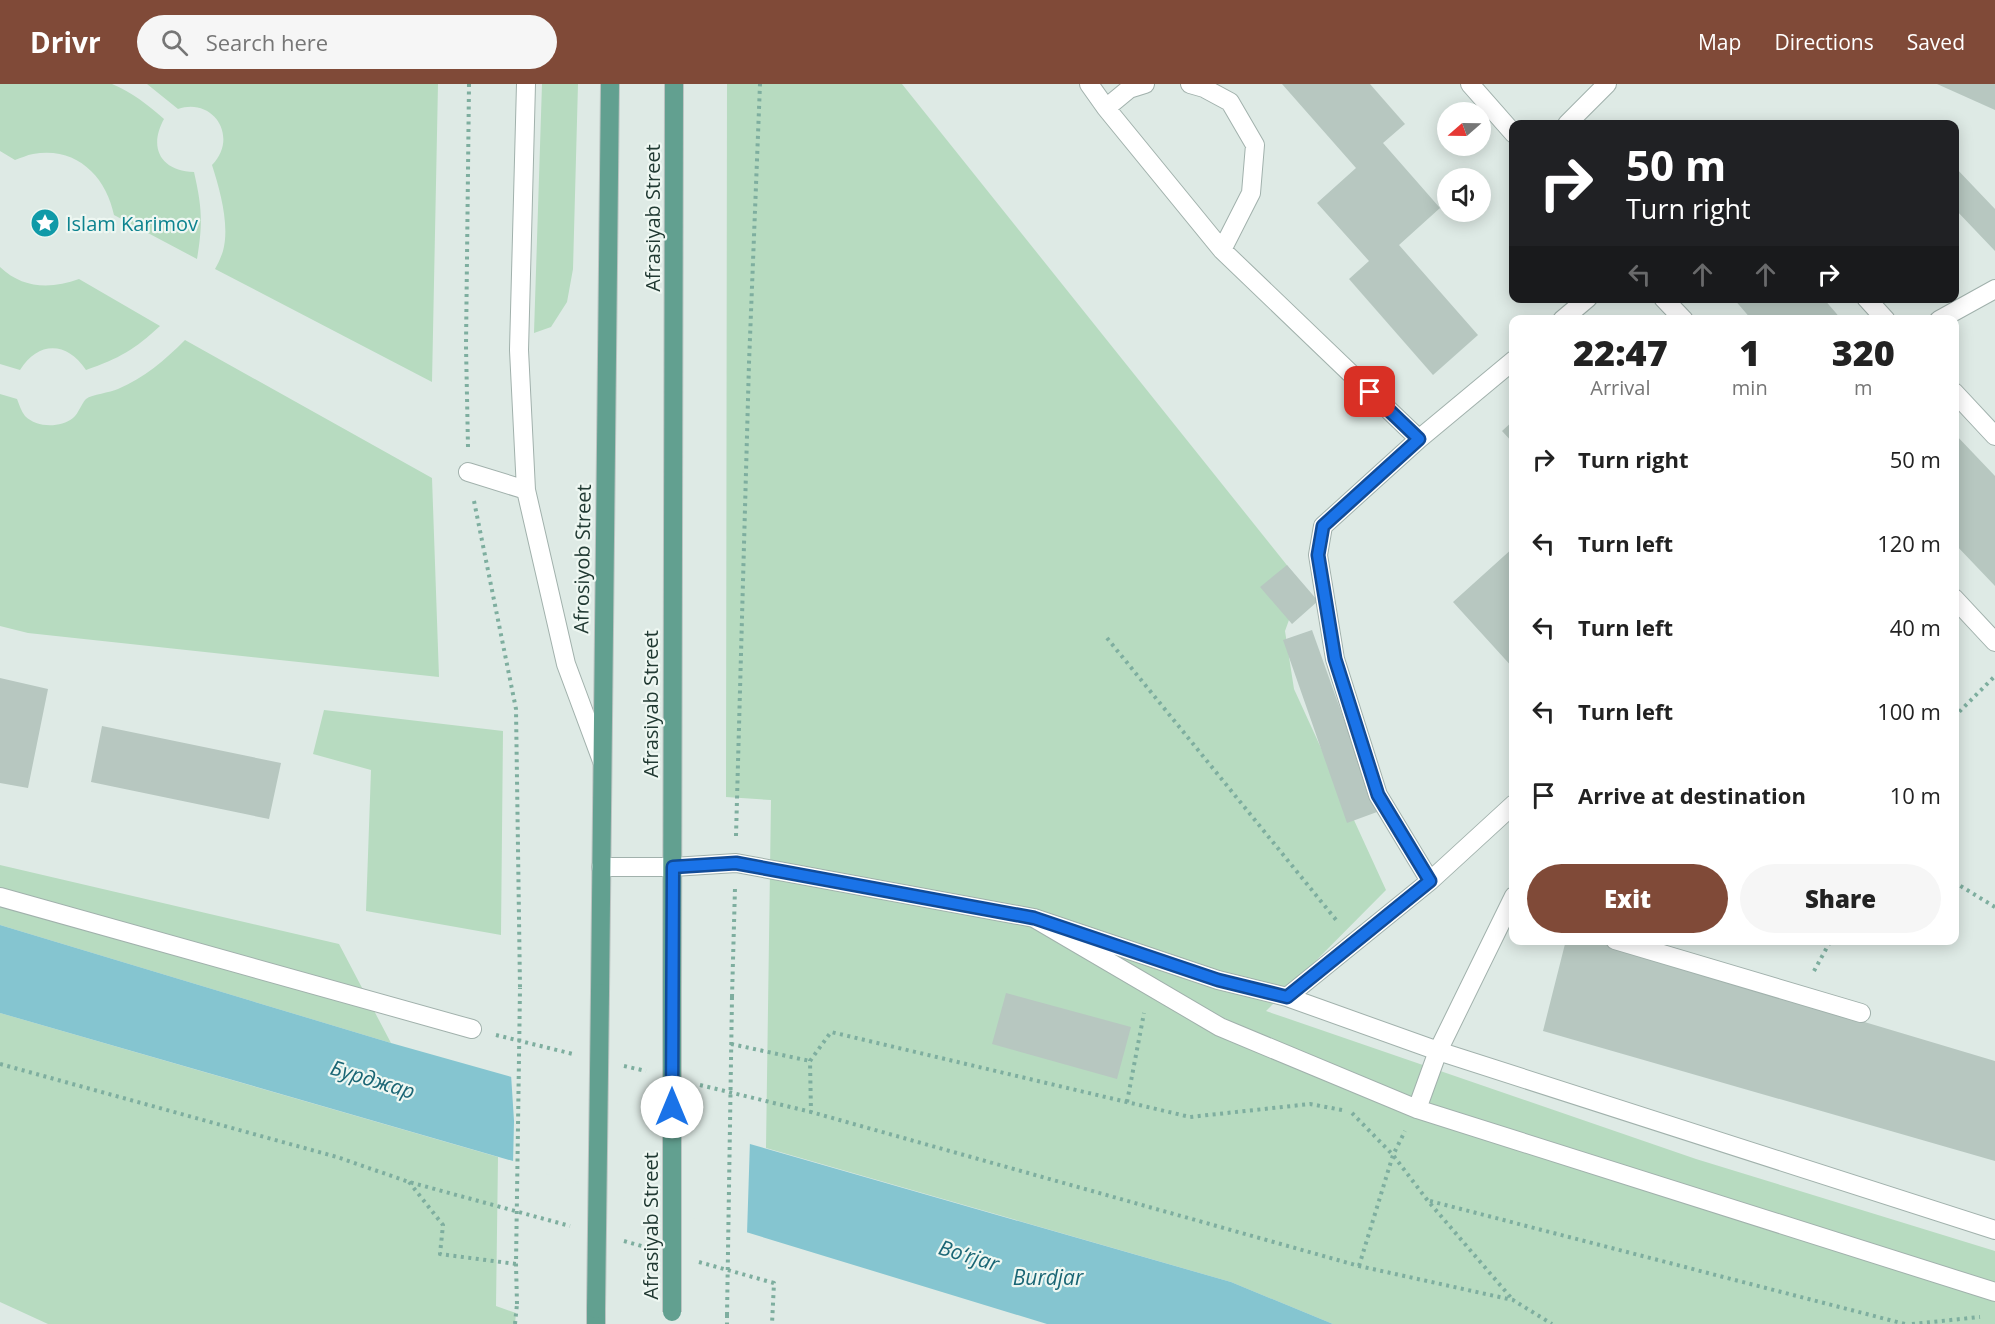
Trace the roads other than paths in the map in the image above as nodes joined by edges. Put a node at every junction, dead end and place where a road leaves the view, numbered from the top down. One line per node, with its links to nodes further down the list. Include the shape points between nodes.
1 (526, 84): 26 (street, via 519,350)
2 (610, 84): 29 (main road)
3 (674, 84): 32 (main road, Afrasiyab Street)
4 (1089, 84): 9 (street)
5 (1145, 84): 9 (street, via 1129,89)
6 (1190, 84): 12 (street, via 1230,102 1256,145 1251,193)
7 (1470, 84): 11 (street)
8 (1607, 84): 10 (street)
9 (1106, 108): 12 (street)
10 (1571, 120)
11 (1509, 128)
12 (1222, 250): 24 (street)
13 (1995, 288): 20 (street)
14 (1582, 303): 17 (street)
15 (1668, 303): 18 (street)
16 (1871, 303): 19 (street)
17 (1568, 315)
18 (1679, 315)
19 (1881, 315)
20 (1948, 315)
21 (1509, 364): 24 (street)
22 (1959, 397): 23 (street)
23 (1995, 436)
24 (1419, 439): 33 (street, via 1323,526 1318,555 1335,659 1378,795)
25 (468, 472): 26 (street)
26 (526, 490): 29 (street, via 566,664)
27 (1959, 603): 28 (street)
28 (1995, 642)
29 (603, 764): 31 (main road)
30 (1509, 809): 33 (street)
31 (601, 867): 32 (street); 45 (main road, bridge)
32 (673, 867): 36 (street, via 736,863); 46 (main road, Afrasiyab Street, bridge)
33 (1430, 881): 38 (street)
34 (0, 897): 40 (street)
35 (1509, 909): 41 (street)
36 (1034, 918): 38 (street, via 1218,980); 42 (street, via 1220,1027)
37 (1632, 945): 39 (street)
38 (1287, 997): 41 (street)
39 (1861, 1013)
40 (472, 1029)
41 (1437, 1051): 42 (street); 43 (street)
42 (1417, 1109): 44 (street)
43 (1995, 1230)
44 (1995, 1293)
45 (596, 1317)
46 (672, 1318)

